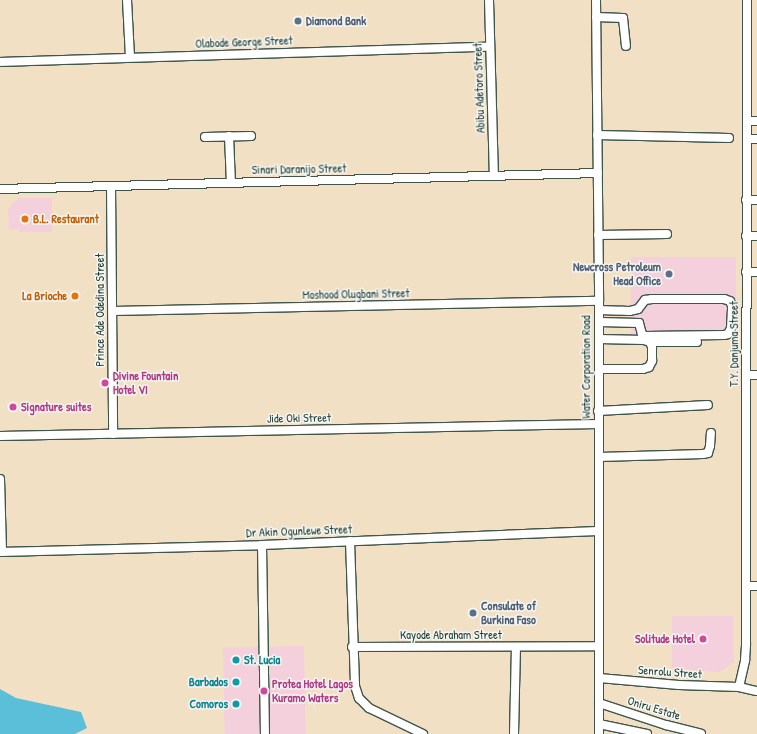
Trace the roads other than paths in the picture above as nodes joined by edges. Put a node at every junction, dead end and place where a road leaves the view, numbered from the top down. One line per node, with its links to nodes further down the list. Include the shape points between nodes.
1 (127, 0): 8 (street)
2 (489, 0): 7 (street, Abibu Adetoro Street)
3 (596, 0): 5 (street, Water Corporation Road)
4 (747, 0): 10 (street, T.Y. Danjuma Street)
5 (596, 17): 6 (street, via 623,18); 12 (street, Water Corporation Road)
6 (626, 46)
7 (489, 47): 8 (street, Olabode George Street); 20 (street, Abibu Adetoro Street)
8 (130, 57): 9 (street, Olabode George Street)
9 (0, 62)
10 (747, 121): 11 (street); 17 (street, T.Y. Danjuma Street)
11 (757, 121)
12 (597, 134): 16 (street); 19 (street, Water Corporation Road)
13 (229, 136): 14 (street); 15 (street); 21 (street)
14 (251, 136)
15 (205, 137)
16 (729, 138)
17 (747, 139): 18 (street); 24 (street, T.Y. Danjuma Street)
18 (757, 139)
19 (598, 173): 20 (street, Sinari Daranijo Street); 27 (street, Water Corporation Road)
20 (494, 176): 21 (street, Sinari Daranijo Street)
21 (231, 183): 22 (street, Sinari Daranijo Street)
22 (111, 186): 23 (street, Sinari Daranijo Street); 35 (street, Prince Ade Odedina Street)
23 (0, 189)
24 (746, 200): 25 (street); 28 (street, T.Y. Danjuma Street)
25 (757, 200)
26 (667, 234): 27 (street)
27 (598, 235): 32 (street, Water Corporation Road)
28 (746, 236): 29 (street); 30 (street, T.Y. Danjuma Street)
29 (757, 236)
30 (746, 272): 31 (street); 42 (street, T.Y. Danjuma Street)
31 (757, 272)
32 (599, 301): 34 (street, Water Corporation Road); 35 (street, Moshood Olugbani Street)
33 (638, 309): 34 (street, via 629,312); 37 (street); 37 (street, via 645,300 652,298 724,299 730,301 732,306 731,328 728,334 724,335 645,336)
34 (599, 310): 36 (street, Water Corporation Road)
35 (113, 311): 48 (street, Prince Ade Odedina Street)
36 (599, 322): 37 (street); 38 (street, Water Corporation Road)
37 (639, 323)
38 (599, 339): 39 (street); 41 (street, Water Corporation Road)
39 (650, 342): 40 (street); 41 (street, via 652,361 649,367)
40 (697, 342)
41 (598, 369): 45 (street, Water Corporation Road)
42 (746, 375): 43 (street); 56 (street, T.Y. Danjuma Street)
43 (757, 375)
44 (708, 405): 45 (street)
45 (598, 411): 46 (street, Water Corporation Road)
46 (598, 424): 48 (street, Jide Oki Street); 50 (street, Water Corporation Road)
47 (710, 433): 50 (street, via 708,453)
48 (113, 434): 49 (street, Jide Oki Street)
49 (0, 436)
50 (598, 457): 52 (street, Water Corporation Road)
51 (0, 479): 55 (street)
52 (598, 531): 53 (street, Dr Akin Ogunlewe Street); 58 (street, Water Corporation Road)
53 (350, 541): 54 (street, Dr Akin Ogunlewe Street); 59 (street)
54 (262, 545): 55 (street, Dr Akin Ogunlewe Street); 66 (street)
55 (1, 552)
56 (746, 586): 57 (street); 62 (street, T.Y. Danjuma Street, via 745,660)
57 (757, 586)
58 (598, 646): 60 (street, Kayode Abraham Street); 61 (street, Water Corporation Road)
59 (352, 647): 60 (street, Kayode Abraham Street); 67 (street, via 355,686 359,698 368,708)
60 (516, 647): 68 (street)
61 (599, 678): 62 (street, Senrolu Street); 64 (street, Water Corporation Road)
62 (739, 687): 63 (street, Senrolu Street)
63 (757, 690)
64 (600, 703): 65 (street, Water Corporation Road); 71 (street, Oniru Estate)
65 (599, 724): 69 (street, Water Corporation Road); 70 (street)
66 (265, 734)
67 (422, 734)
68 (514, 734)
69 (599, 734)
70 (648, 734)
71 (701, 734)

